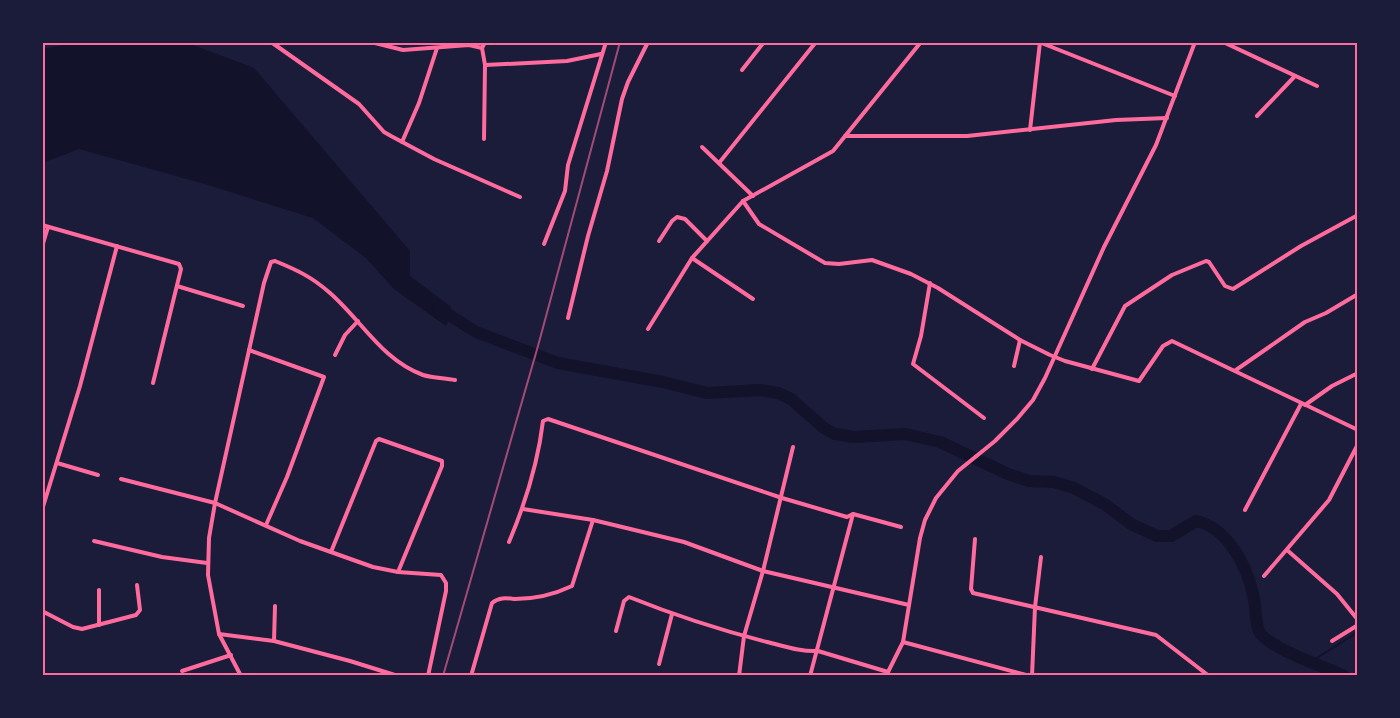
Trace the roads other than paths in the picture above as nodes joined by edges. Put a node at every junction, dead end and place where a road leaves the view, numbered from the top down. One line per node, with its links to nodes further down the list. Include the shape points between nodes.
1 (271, 42): 27 (street, via 359,104 384,132)
2 (371, 42): 13 (street)
3 (393, 42): 13 (street)
4 (485, 42): 15 (street)
5 (606, 42): 16 (street)
6 (648, 42): 47 (street, via 622,99)
7 (765, 42): 18 (street)
8 (816, 42): 29 (street)
9 (921, 42): 25 (street)
10 (1039, 42): 21 (street); 24 (street)
11 (1195, 42): 21 (street)
12 (1223, 42): 19 (street)
13 (392, 48): 14 (street)
14 (437, 48): 15 (street); 27 (street)
15 (482, 48): 17 (street)
16 (601, 54): 17 (street, via 567,61); 38 (street, via 568,165 565,191)
17 (485, 65): 26 (street)
18 (742, 70)
19 (1296, 76): 20 (street); 22 (street)
20 (1317, 86)
21 (1175, 96): 23 (street)
22 (1257, 116)
23 (1167, 118): 24 (street); 89 (street, via 1033,400 958,471 936,498 920,538)
24 (1030, 130): 25 (street, via 967,136)
25 (845, 136): 30 (street, via 825,157)
26 (484, 139)
27 (402, 142): 31 (street)
28 (702, 147): 29 (street)
29 (719, 163): 30 (street)
30 (753, 196): 32 (street)
31 (520, 197)
32 (743, 201): 37 (street); 42 (street, via 759,224 825,263 872,260)
33 (1358, 214): 54 (street, via 1233,289 1225,286 1206,261 1172,275 1122,309)
34 (42, 225): 35 (street)
35 (48, 227): 39 (street); 40 (street)
36 (659, 241): 37 (street, via 677,217 686,219)
37 (707, 241): 41 (street)
38 (544, 244)
39 (117, 246): 43 (street, via 179,264); 64 (street)
40 (42, 247)
41 (692, 258): 45 (street); 49 (street)
42 (930, 284): 50 (street); 60 (street, via 912,364)
43 (177, 286): 46 (street); 58 (street)
44 (1358, 294): 55 (street, via 1305,322)
45 (753, 299)
46 (243, 306)
47 (568, 318)
48 (358, 321): 51 (street, via 298,269 271,262); 52 (street); 57 (street, via 378,346 397,361 424,375)
49 (648, 329)
50 (1020, 340): 53 (street); 54 (street, via 1065,362)
51 (249, 350): 68 (street); 74 (street, via 324,377)
52 (334, 355)
53 (1014, 366)
54 (1092, 369): 55 (street, via 1139,381 1163,346 1172,341)
55 (1236, 370): 59 (street)
56 (1358, 373): 59 (street)
57 (455, 380)
58 (153, 383)
59 (1302, 404): 61 (street); 71 (street)
60 (984, 418)
61 (1358, 430)
62 (1358, 444): 79 (street, via 1333,494)
63 (793, 447): 67 (street)
64 (57, 463): 65 (street); 70 (street)
65 (98, 475)
66 (121, 479): 68 (street)
67 (782, 498): 69 (street, via 548,419 543,421); 72 (street, via 847,517); 83 (street)
68 (215, 503): 74 (street); 82 (street)
69 (523, 509): 73 (street); 78 (street)
70 (42, 510)
71 (1245, 510)
72 (853, 514): 75 (street); 87 (street)
73 (593, 520): 83 (street, via 684,542); 111 (street, via 572,586 544,597 501,598 492,603)
74 (266, 525): 80 (street)
75 (901, 527)
76 (975, 539): 91 (street, via 971,591)
77 (94, 541): 82 (street)
78 (509, 542)
79 (1287, 550): 85 (street); 94 (street, via 1337,594)
80 (331, 552): 84 (street); 84 (street, via 379,439 443,464)
81 (1041, 557): 91 (street)
82 (207, 563): 98 (street)
83 (763, 571): 87 (street); 99 (street)
84 (398, 572): 110 (street, via 441,575 446,583)
85 (1264, 576)
86 (136, 585): 95 (street, via 138,614)
87 (833, 586): 89 (street); 103 (street)
88 (99, 590): 95 (street)
89 (909, 605): 102 (street)
90 (275, 606): 100 (street)
91 (1035, 607): 114 (street); 115 (street, via 1156,635)
92 (42, 611): 95 (street, via 77,628)
93 (672, 614): 97 (street, via 626,598); 99 (street); 105 (street)
94 (1358, 620)
95 (99, 625)
96 (1358, 625): 101 (street)
97 (616, 631)
98 (219, 634): 100 (street); 104 (street)
99 (744, 636): 103 (street); 112 (street)
100 (274, 641): 109 (street)
101 (1332, 641)
102 (903, 642): 107 (street); 114 (street)
103 (818, 651): 107 (street); 113 (street)
104 (231, 655): 106 (street); 108 (street)
105 (659, 664)
106 (183, 671)
107 (887, 674)
108 (241, 676)
109 (398, 676)
110 (428, 676)
111 (471, 676)
112 (740, 676)
113 (810, 676)
114 (1031, 676)
115 (1209, 676)

